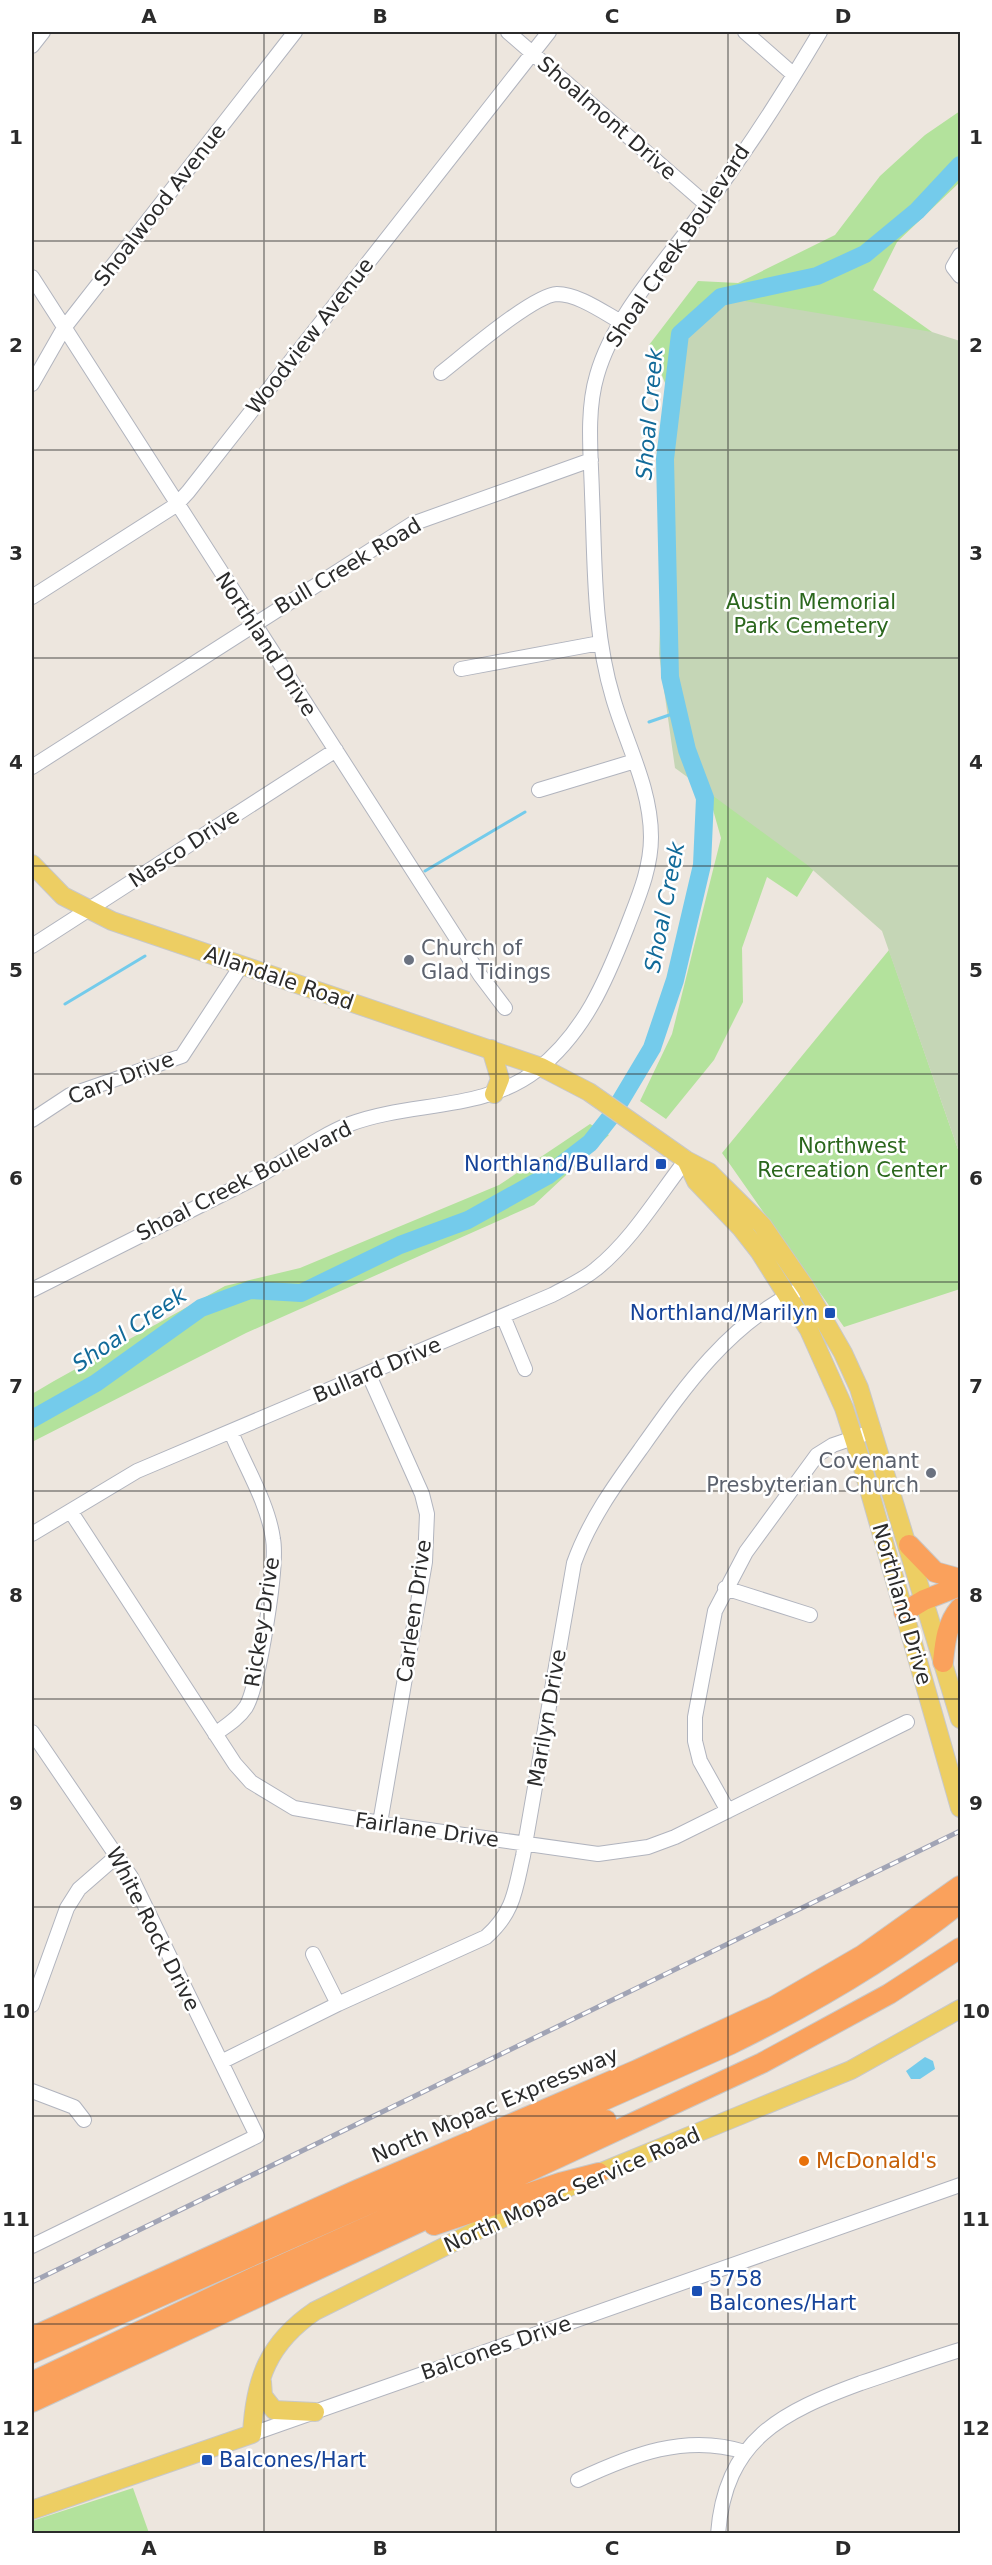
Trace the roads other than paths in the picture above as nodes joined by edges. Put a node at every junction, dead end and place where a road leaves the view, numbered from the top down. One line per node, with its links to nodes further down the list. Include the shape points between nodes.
1 (43, 32): 7 (street)
2 (295, 32): 15 (street, Shoalwood Avenue)
3 (508, 32): 8 (street, Shoalmont Drive)
4 (549, 32): 8 (street, Woodview Avenue)
5 (745, 32): 9 (street)
6 (820, 32): 9 (street, Shoal Creek Boulevard)
7 (32, 46)
8 (532, 52): 10 (street, Shoalmont Drive); 19 (street, Woodview Avenue)
9 (794, 75): 10 (street, Shoal Creek Boulevard)
10 (707, 205): 14 (street, Shoal Creek Boulevard)
11 (960, 255): 12 (street, via 953,264)
12 (960, 276)
13 (32, 277): 15 (street, Northland Drive)
14 (621, 322): 16 (street, via 576,298 556,294 533,303); 18 (street, Shoal Creek Boulevard, via 607,345 596,378 591,409)
15 (64, 328): 17 (street, Shoalwood Avenue); 19 (street, Northland Drive)
16 (441, 373)
17 (32, 384)
18 (591, 460): 21 (street, Bull Creek Road, via 412,524); 22 (street, Shoal Creek Boulevard)
19 (176, 505): 20 (street, Woodview Avenue); 21 (street, Northland Drive)
20 (32, 597)
21 (253, 625): 24 (street, Northland Drive); 26 (street, Bull Creek Road)
22 (600, 643): 23 (street); 25 (street, Shoal Creek Boulevard, via 612,696)
23 (461, 669)
24 (336, 750): 29 (street, Nasco Drive); 32 (street, Northland Drive)
25 (635, 761): 27 (street); 34 (street, Shoal Creek Boulevard, via 647,799 651,837 641,891 604,988 582,1021)
26 (32, 768)
27 (539, 790)
28 (32, 864): 29 (main road, Allandale Road, via 63,896)
29 (87, 910): 30 (street, Nasco Drive); 31 (main road, Allandale Road)
30 (32, 946)
31 (242, 966): 33 (main road, Allandale Road); 36 (street, Cary Drive, via 182,1056 70,1095)
32 (505, 1008)
33 (490, 1049): 34 (main road, Allandale Road); 35 (main road, via 500,1079)
34 (541, 1067): 35 (street, Shoal Creek Boulevard); 37 (main road, Northland Drive, via 589,1092)
35 (494, 1094): 38 (street, Shoal Creek Boulevard, via 371,1117 348,1125 259,1176)
36 (32, 1120)
37 (686, 1160): 39 (main road, Northland Drive, via 696,1181); 40 (street, Bullard Drive, via 596,1270 552,1296)
38 (32, 1290)
39 (796, 1291): 43 (main road, Northland Drive, via 843,1353); 45 (main road, Northland Drive); 65 (street, Marilyn Drive, via 745,1324 695,1373 598,1509 583,1537 574,1563)
40 (503, 1316): 41 (street); 42 (street, Bullard Drive)
41 (525, 1369)
42 (368, 1373): 44 (street, Bullard Drive); 64 (street, Carleen Drive, via 422,1494 427,1514 425,1562)
43 (874, 1431): 45 (street); 48 (main road, Northland Drive)
44 (231, 1432): 46 (street, Bullard Drive, via 137,1471); 61 (street, Rickey Drive, via 266,1515 275,1561 254,1689 237,1718)
45 (853, 1437): 51 (street, via 817,1455 746,1552); 55 (main road, Northland Drive)
46 (71, 1512): 47 (street, Bullard Drive); 61 (street, Fairlane Drive)
47 (32, 1534)
48 (909, 1545): 49 (highway, via 935,1572); 53 (main road, Northland Drive)
49 (960, 1579)
50 (960, 1586): 53 (highway)
51 (725, 1588): 56 (street); 63 (street, via 709,1635 695,1741 700,1761)
52 (960, 1602): 53 (highway)
53 (926, 1606): 55 (highway); 57 (main road, Northland Drive)
54 (960, 1608): 57 (highway, via 948,1629)
55 (904, 1612): 62 (main road, Northland Drive)
56 (810, 1615)
57 (943, 1662): 58 (main road, Northland Drive)
58 (960, 1719)
59 (907, 1722): 63 (street, Fairlane Drive)
60 (32, 1732): 66 (street, White Rock Drive)
61 (215, 1734): 64 (street, Fairlane Drive, via 251,1782 294,1808)
62 (960, 1808)
63 (728, 1811): 65 (street, Fairlane Drive, via 666,1840 623,1853 597,1854)
64 (380, 1823): 65 (street, Fairlane Drive)
65 (526, 1844): 71 (street, Marilyn Drive, via 513,1903 503,1922 486,1937)
66 (118, 1855): 72 (street, via 79,1889 67,1908); 75 (street, White Rock Drive)
67 (960, 1886): 74 (highway, North Mopac Expressway)
68 (960, 1903): 74 (highway, via 874,1965)
69 (958, 1942): 81 (highway, via 752,2055); 82 (highway, via 861,2010 762,2063)
70 (313, 1954): 71 (street)
71 (338, 2004): 75 (street, Marilyn Drive)
72 (32, 2005)
73 (960, 2009): 78 (main road, North Mopac Service Road, via 820,2085)
74 (778, 2012): 80 (highway, via 684,2065); 84 (highway, North Mopac Expressway, via 357,2190)
75 (221, 2062): 83 (street, White Rock Drive, via 257,2136)
76 (32, 2091): 77 (street, via 74,2107)
77 (84, 2120)
78 (599, 2173): 82 (highway); 89 (main road, North Mopac Service Road, via 315,2311 285,2337)
79 (960, 2185): 92 (street, Balcones Drive)
80 (356, 2210): 84 (highway); 88 (highway)
81 (342, 2239): 85 (highway, via 200,2311); 90 (highway)
82 (379, 2241): 85 (highway)
83 (32, 2246)
84 (203, 2260): 86 (highway, North Mopac Expressway)
85 (180, 2332): 91 (highway)
86 (32, 2337)
87 (960, 2350): 94 (street, via 815,2400 790,2412)
88 (32, 2353)
89 (262, 2375): 92 (main road, via 263,2396 272,2408 281,2412); 93 (main road, North Mopac Service Road, via 255,2394)
90 (32, 2382)
91 (32, 2402)
92 (315, 2412): 93 (street, Balcones Drive)
93 (252, 2434): 96 (main road, Balcones Drive)
94 (745, 2452): 95 (street, via 723,2445 696,2444 654,2450); 97 (street, via 724,2499)
95 (578, 2480)
96 (32, 2510)
97 (718, 2534)

